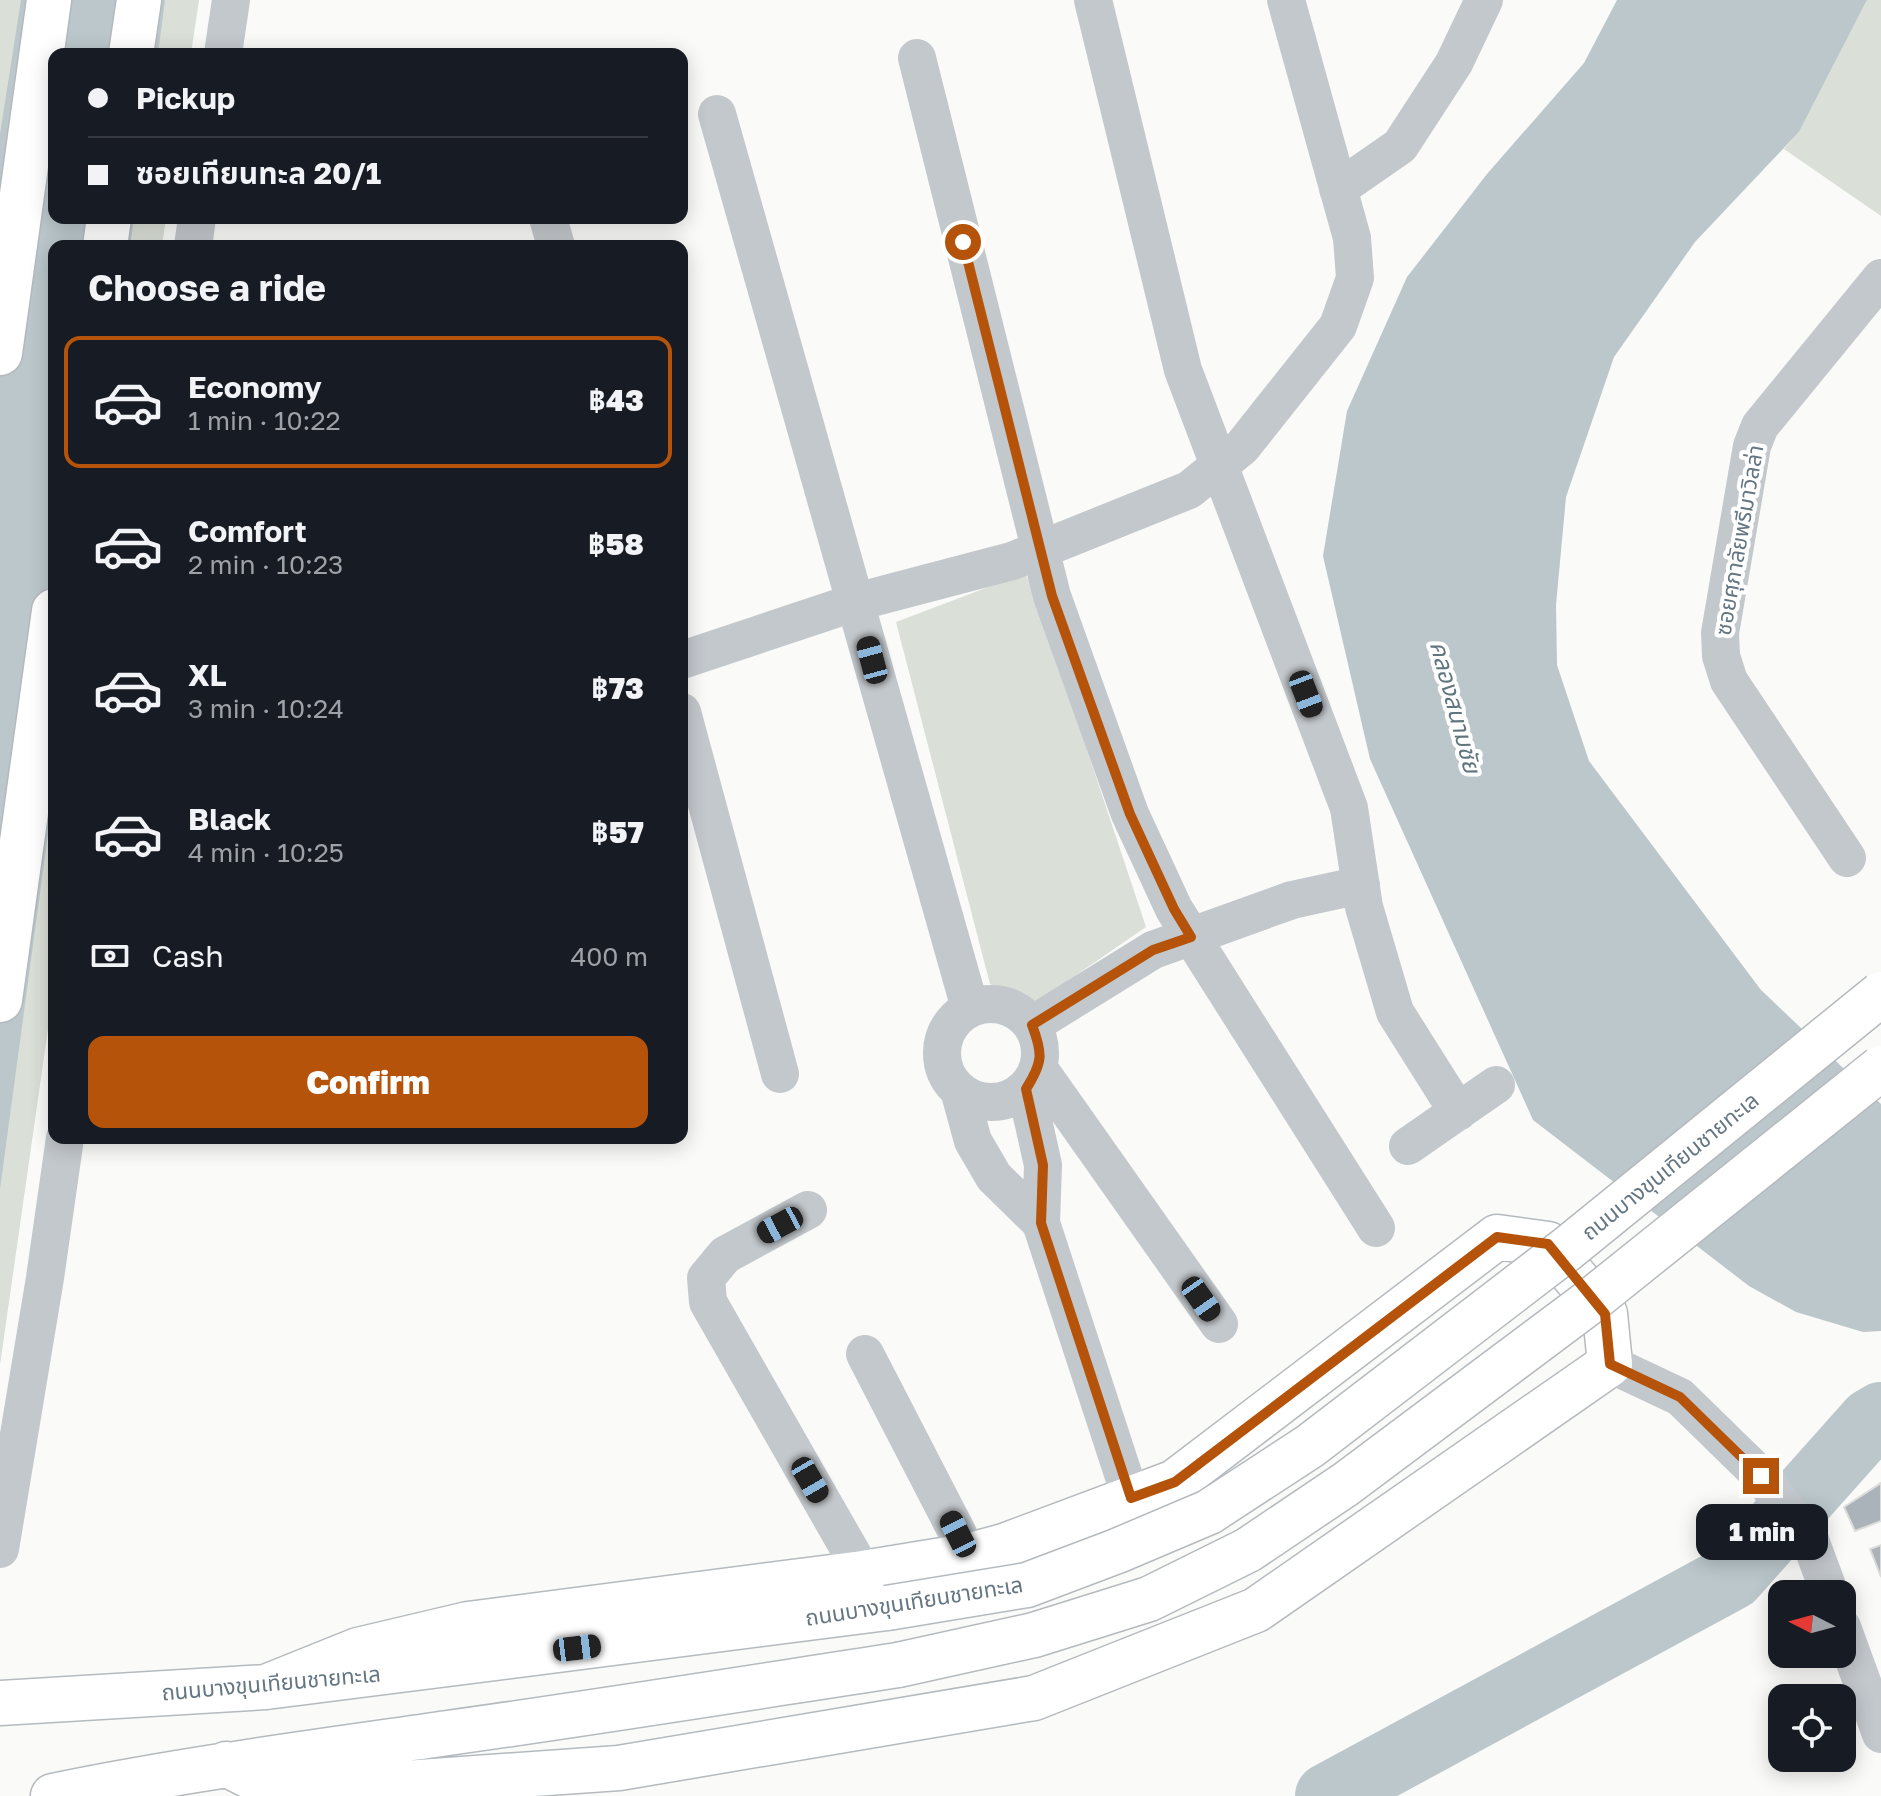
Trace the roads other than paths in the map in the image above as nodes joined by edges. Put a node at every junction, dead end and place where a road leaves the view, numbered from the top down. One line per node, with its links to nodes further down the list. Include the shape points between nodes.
1 (49, 0): 13 (main road)
2 (139, 0): 7 (main road)
3 (231, 0): 8 (street)
4 (1093, 0): 14 (street, via 1183,370)
5 (1286, 0): 11 (street)
6 (1484, 0): 11 (street, via 1454,63 1400,146)
7 (132, 48)
8 (224, 48)
9 (917, 58): 15 (street)
10 (717, 114): 16 (street)
11 (1338, 189): 14 (street, via 1352,238 1355,278 1338,326 1242,447)
12 (1881, 278): 20 (street, ซอยศุภาลัยพรีมาวิลล่า, via 1760,426 1752,446 1720,633 1729,681)
13 (0, 353)
14 (1219, 465): 15 (street, via 1189,490); 21 (street, via 1349,808)
15 (1040, 550): 16 (street); 22 (street, via 1130,814)
16 (856, 602): 18 (street); 25 (street)
17 (48, 654): 24 (main road)
18 (688, 658)
19 (688, 734): 28 (street)
20 (1847, 858)
21 (1361, 885): 22 (street, via 1292,900); 32 (street, via 1395,1012)
22 (1191, 937): 26 (street, via 1153,950); 37 (street)
23 (1881, 994): 47 (main road, ถนนบางขุนเทียนชายทะเล, bridge, via 1506,1296 1310,1446 1209,1512 1027,1585 887,1608)
24 (0, 1000)
25 (970, 1008): 26 (street, via 993,1003 1015,1009); 31 (street, via 953,1021 943,1040 942,1062)
26 (1032, 1025): 29 (street, via 1040,1046)
27 (1881, 1068): 50 (main road, bridge, via 1588,1303 1346,1484 1248,1550 1149,1599 1034,1635 898,1665)
28 (780, 1074)
29 (1032, 1079): 31 (street, via 1007,1101 986,1103); 36 (street, via 1043,1165); 38 (street)
30 (1496, 1085): 32 (street)
31 (959, 1090): 36 (street, via 973,1141 994,1177)
32 (1458, 1112): 34 (street)
33 (64, 1144): 42 (street)
34 (1408, 1146)
35 (808, 1210): 44 (street, via 725,1255 706,1278 708,1302)
36 (1041, 1223): 41 (street)
37 (1376, 1228)
38 (1219, 1324)
39 (865, 1354): 43 (street)
40 (1610, 1364): 41 (main road, via 1605,1314 1548,1244 1497,1237 1175,1482); 45 (street, via 1680,1397 1761,1476 1810,1540); 51 (main road, via 1256,1610 1034,1698)
41 (1131, 1498): 43 (main road)
42 (0, 1549)
43 (967, 1556): 44 (main road)
44 (863, 1573): 47 (main road, via 468,1624 358,1650)
45 (1825, 1580)
46 (1856, 1665): 49 (street)
47 (266, 1687): 48 (main road, ถนนบางขุนเทียนชายทะเล)
48 (0, 1703)
49 (1881, 1734)
50 (226, 1764): 52 (main road); 53 (main road, via 275,1789)
51 (622, 1782): 53 (main road)
52 (135, 1788): 54 (main road)
53 (467, 1788)
54 (53, 1796)

